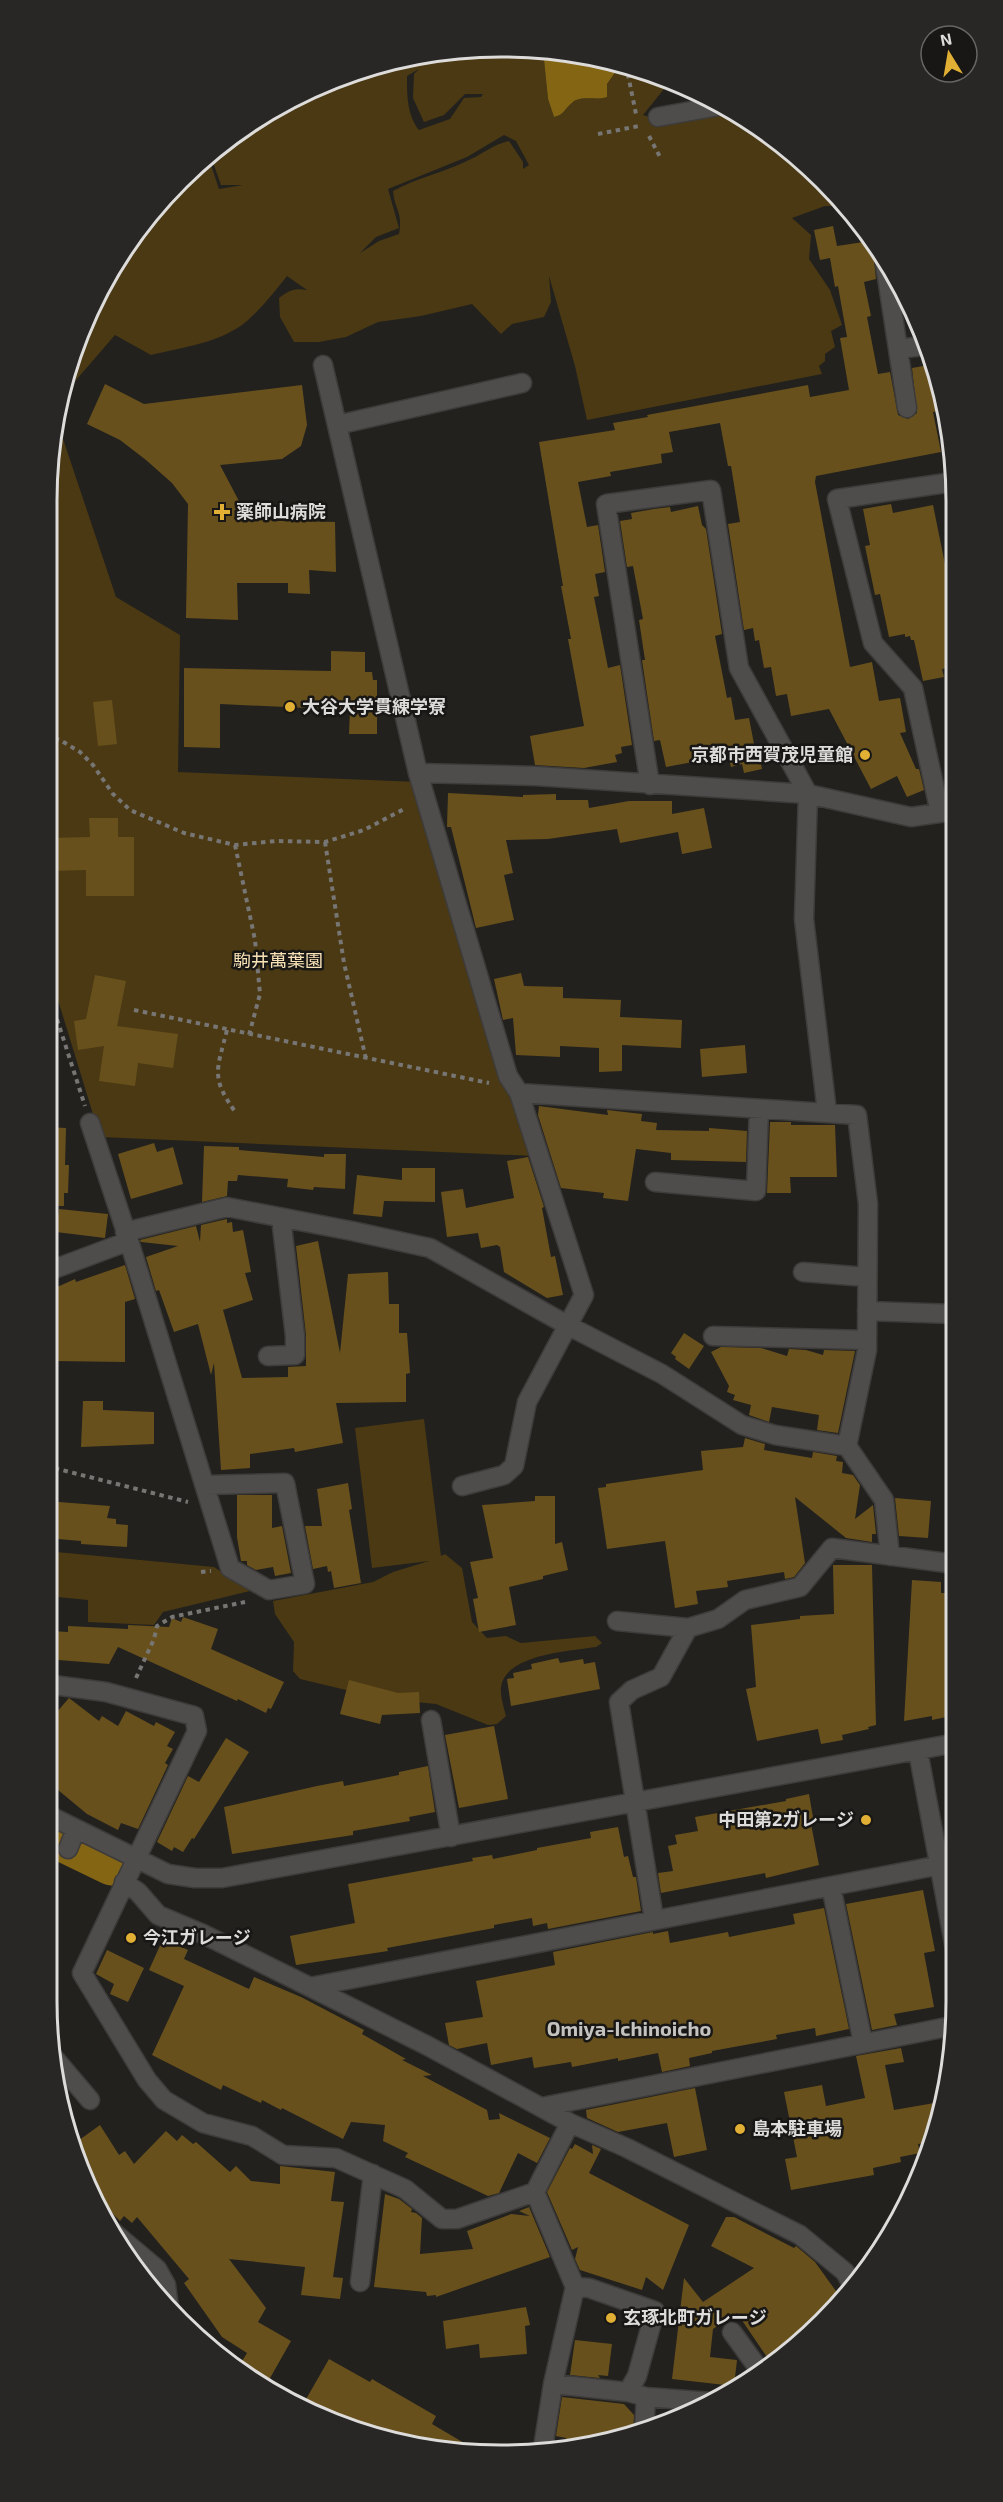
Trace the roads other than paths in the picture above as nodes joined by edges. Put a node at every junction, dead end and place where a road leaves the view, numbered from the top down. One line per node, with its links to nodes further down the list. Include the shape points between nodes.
1 (707, 108): 2 (street)
2 (658, 117)
3 (888, 282): 5 (street)
4 (918, 347): 5 (street)
5 (898, 349): 8 (street)
6 (323, 365): 9 (street)
7 (522, 383): 9 (street)
8 (907, 408)
9 (337, 425): 11 (street)
10 (945, 483): 14 (street, via 837,499 873,643 913,687)
11 (418, 773): 12 (street, via 536,776); 16 (street, via 508,1076)
12 (650, 785): 13 (street); 13 (street, via 606,504 711,489 739,668)
13 (808, 794): 15 (street, via 910,817); 18 (street, via 804,919)
14 (946, 808)
15 (946, 812)
16 (518, 1091): 17 (street); 28 (street, via 584,1295)
17 (759, 1109): 18 (street); 20 (street, via 756,1191)
18 (827, 1112): 25 (street, via 857,1115 868,1204)
19 (90, 1124): 22 (street)
20 (656, 1182)
21 (281, 1218): 22 (street, via 227,1207); 28 (street, via 430,1248); 31 (street, via 295,1355)
22 (127, 1236): 23 (street); 33 (street)
23 (57, 1267)
24 (803, 1272): 25 (street)
25 (867, 1277): 26 (street)
26 (867, 1311): 27 (street); 30 (street)
27 (946, 1314)
28 (567, 1325): 32 (street, via 662,1374 742,1425 775,1435); 34 (street, via 526,1401 514,1466 504,1475)
29 (713, 1336): 30 (street)
30 (867, 1340): 32 (street)
31 (268, 1356)
32 (847, 1446): 35 (street, via 884,1500)
33 (206, 1485): 33 (street, via 285,1483 305,1584 269,1590 230,1568)
34 (462, 1486)
35 (890, 1556): 36 (street); 38 (street, via 832,1548 800,1587 745,1600 718,1619)
36 (946, 1563)
37 (616, 1621): 38 (street)
38 (688, 1628): 43 (street, via 661,1677 632,1690 619,1702)
39 (57, 1685): 50 (street, via 106,1692 194,1716 198,1731)
40 (431, 1720): 46 (street)
41 (946, 1745): 42 (street)
42 (918, 1750): 43 (street); 48 (street)
43 (635, 1802): 46 (street); 52 (street)
44 (57, 1820): 45 (street)
45 (76, 1829): 47 (street); 50 (street)
46 (451, 1837): 50 (street, via 222,1878)
47 (68, 1849)
48 (946, 1855)
49 (946, 1863): 51 (street)
50 (130, 1871): 53 (street, via 138,1892 158,1915); 60 (street, via 82,1973 147,2080 164,2100 203,2123 252,2136 283,2155 336,2158)
51 (831, 1886): 52 (street); 55 (street)
52 (654, 1919): 53 (street)
53 (310, 1987): 58 (street)
54 (945, 2027): 55 (street)
55 (863, 2043): 58 (street)
56 (63, 2068): 57 (street)
57 (90, 2100)
58 (542, 2107): 59 (street)
59 (570, 2122): 61 (street); 63 (street, via 800,2235)
60 (373, 2174): 61 (street, via 405,2189 442,2219 457,2219); 64 (street)
61 (535, 2192): 65 (street)
62 (134, 2249): 66 (street, via 157,2269)
63 (848, 2278)
64 (360, 2282)
65 (575, 2287): 69 (street); 70 (street, via 589,2288 655,2311 637,2376)
66 (167, 2294)
67 (732, 2332): 68 (street)
68 (756, 2365)
69 (553, 2384): 70 (street); 74 (street)
70 (628, 2392): 71 (street)
71 (646, 2397): 72 (street); 73 (street)
72 (694, 2401)
73 (645, 2421)
74 (544, 2443)

